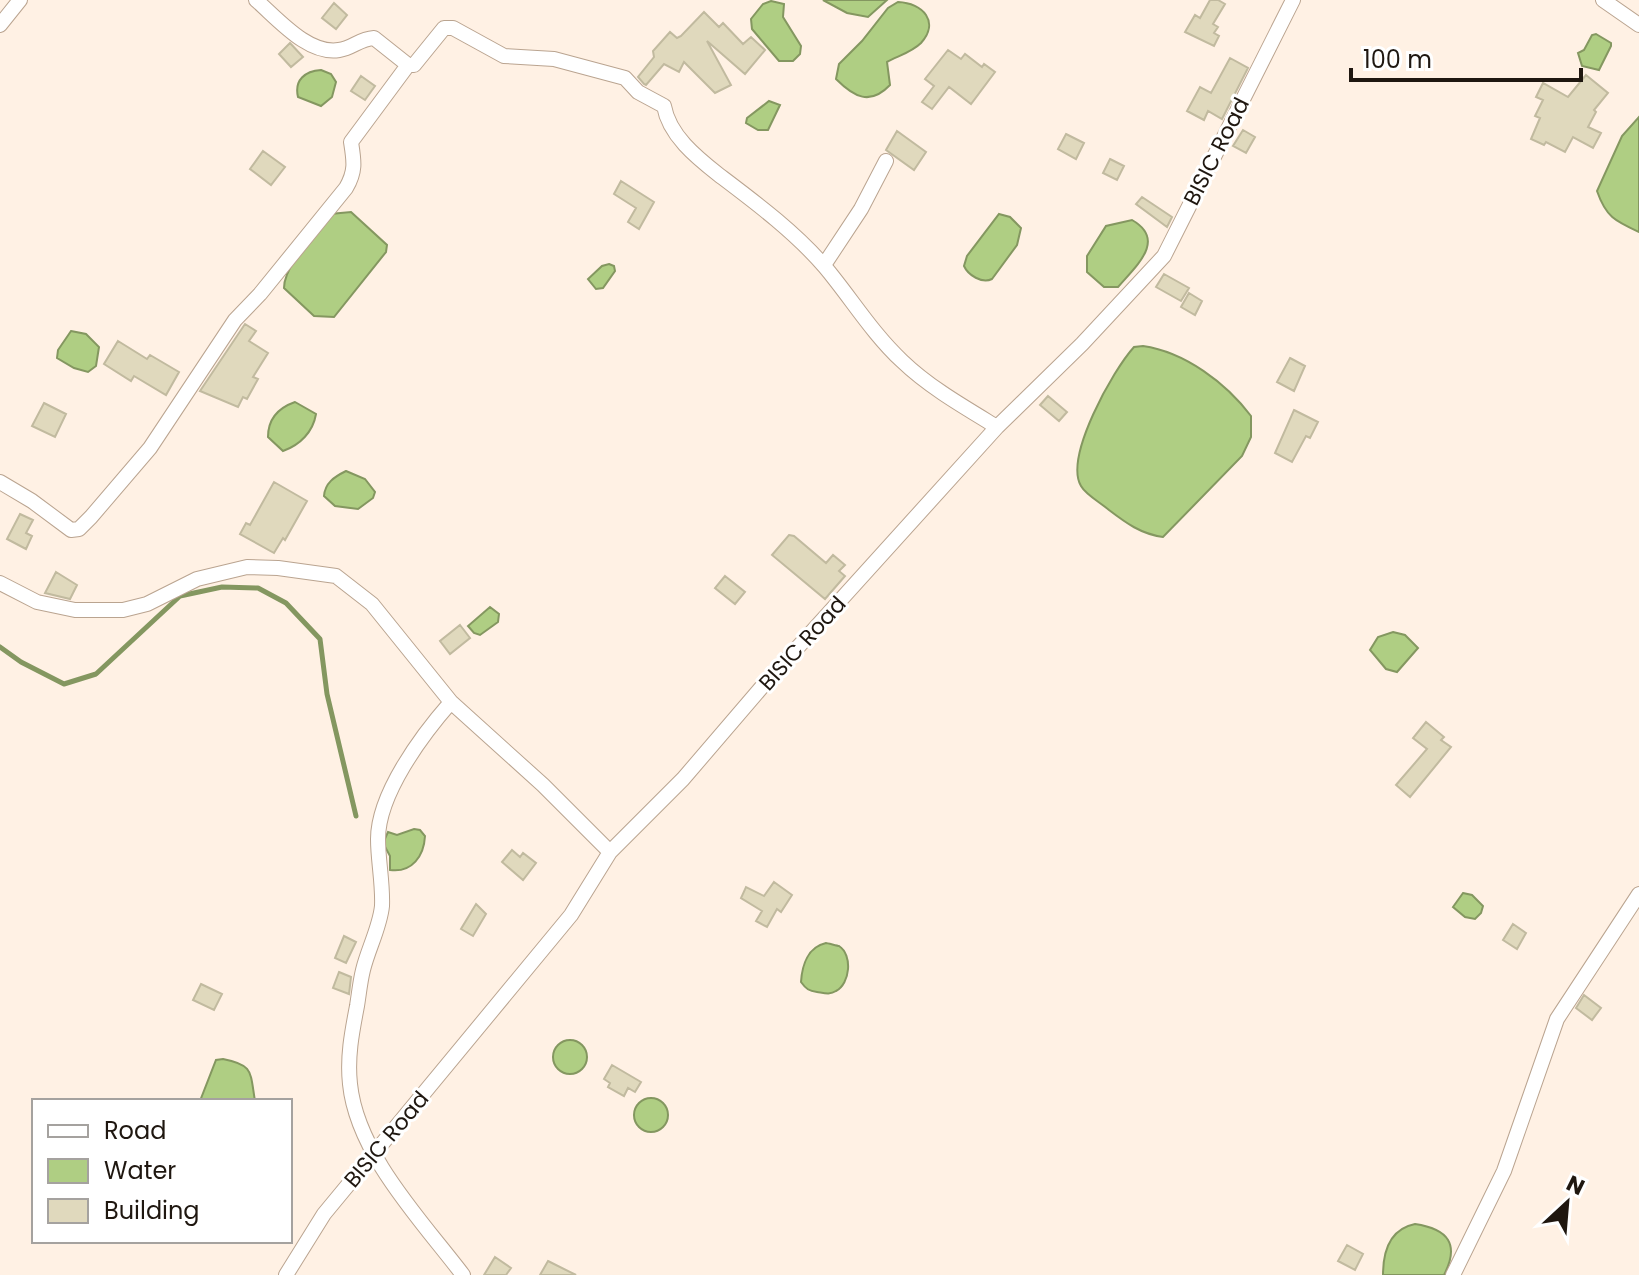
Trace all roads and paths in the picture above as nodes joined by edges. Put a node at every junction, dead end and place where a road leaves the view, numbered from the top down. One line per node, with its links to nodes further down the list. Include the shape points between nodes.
1 (20, 0): 5 (street)
2 (256, 0): 7 (street, via 313,46 338,50 374,38)
3 (1293, 0): 10 (street, BISIC Road, via 1164,256)
4 (1603, 0): 6 (street)
5 (0, 25)
6 (1639, 25)
7 (408, 65): 9 (street, via 419,61 444,28 453,28 504,56 554,59 625,78 664,106 676,135 714,171); 11 (street, via 351,142 353,175 346,188 235,320 150,448 91,517 71,530)
8 (886, 161): 9 (street)
9 (824, 265): 10 (street, via 902,362)
10 (997, 427): 14 (street, BISIC Road, via 683,779)
11 (0, 482)
12 (0, 583): 13 (street, via 37,602 75,610 123,610 197,579 247,567 336,576 372,604)
13 (451, 702): 14 (street); 16 (street, via 398,778 380,820 382,908 363,971 348,1055 350,1088)
14 (610, 852): 16 (street, BISIC Road, via 571,915)
15 (1639, 894): 19 (street, via 1557,1019 1504,1171)
16 (374, 1153): 17 (street, BISIC Road, via 324,1214); 18 (street)
17 (286, 1275)
18 (463, 1275)
19 (1453, 1275)

